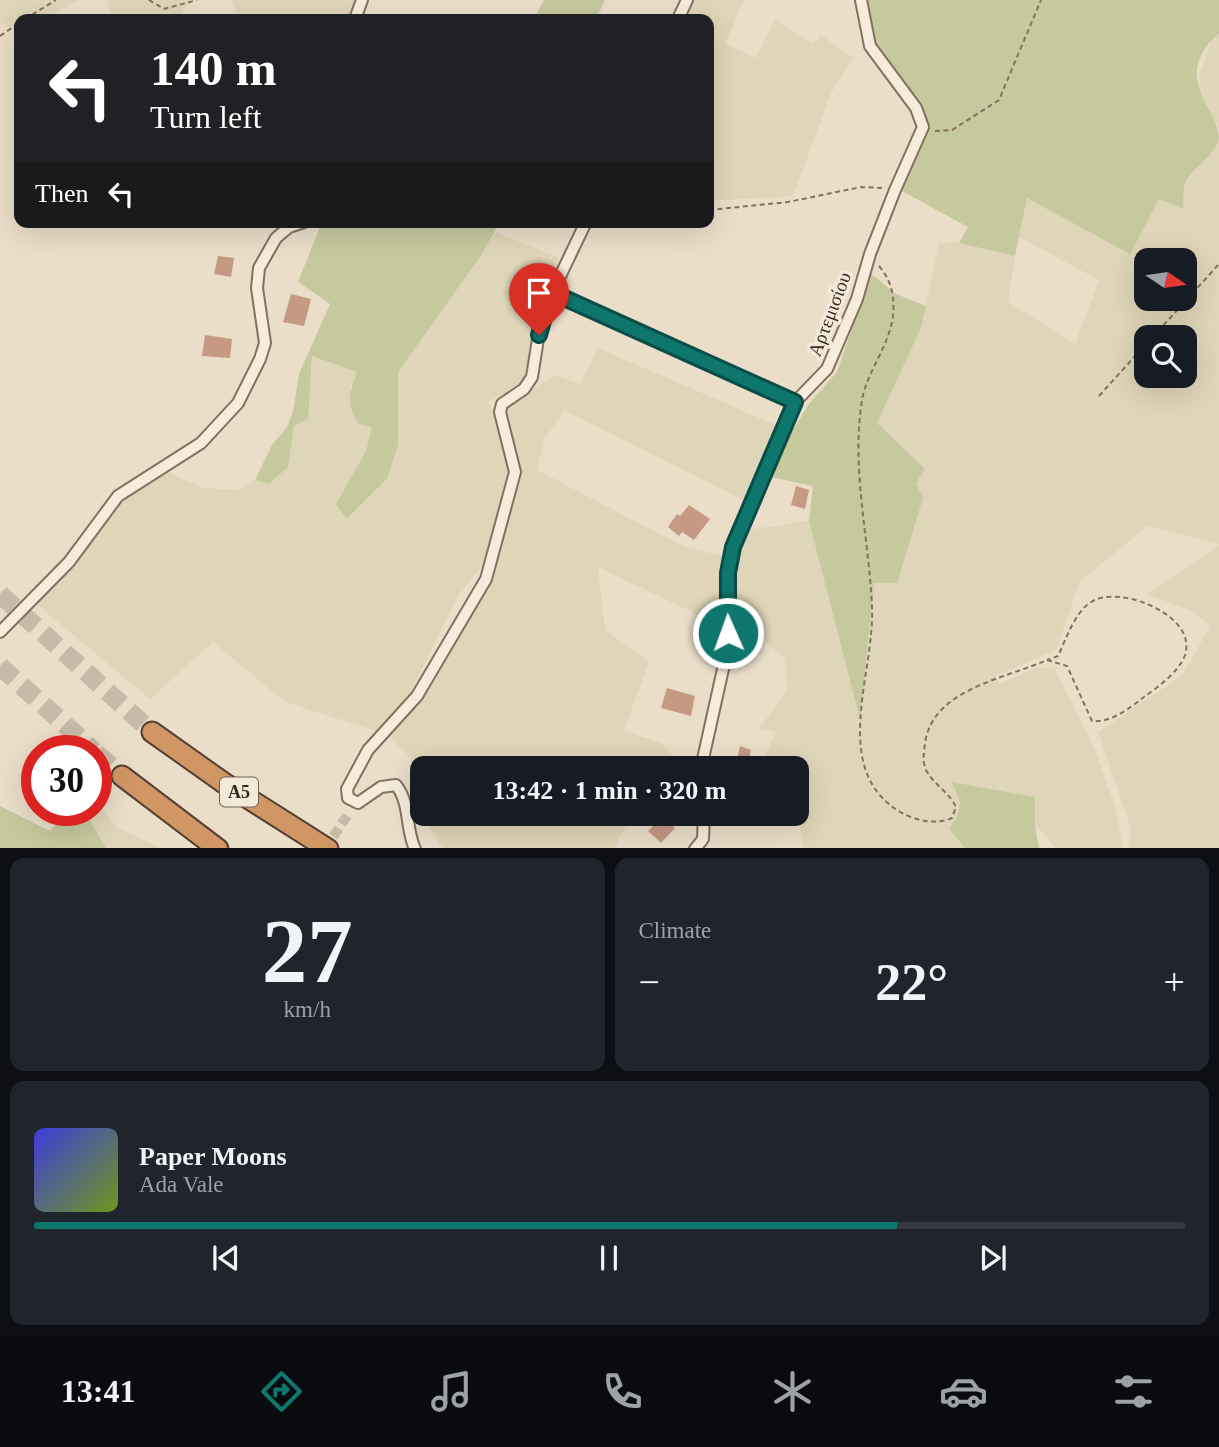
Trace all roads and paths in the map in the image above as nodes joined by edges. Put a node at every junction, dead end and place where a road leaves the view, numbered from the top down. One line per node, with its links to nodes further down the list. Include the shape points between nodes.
1 (56, 0): 6 (path)
2 (149, 0): 3 (path, via 164,9)
3 (197, 0)
4 (860, 0): 7 (street, via 870,46 919,112)
5 (1041, 0): 7 (path, via 999,100 952,130)
6 (33, 14)
7 (922, 132): 8 (street, Αρτεμισίου)
8 (895, 190): 9 (path, via 861,187 788,202); 12 (street, Αρτεμισίου)
9 (714, 209)
10 (288, 228): 19 (street, via 276,238 259,268 257,288 265,343 238,403 201,443 118,496 69,562)
11 (583, 228): 14 (street)
12 (870, 254): 18 (street, Αρτεμισίου, via 857,299 827,369); 20 (path, via 890,280 893,315 862,398 857,481 872,608 860,734 862,768 874,792 908,816 941,823 952,818 956,807 926,771 923,758 932,720 957,696)
13 (1219, 264): 15 (path)
14 (551, 292): 18 (street); 24 (street, via 542,314 532,377 499,412 515,472 486,579 416,696 368,750 347,789 348,798)
15 (1164, 325)
16 (1134, 357): 17 (path)
17 (1099, 396)
18 (795, 402): 22 (street, Αρτεμισίου, via 733,547 727,651)
19 (0, 632)
20 (1047, 660): 20 (path, via 1066,666 1092,721 1098,721 1126,710 1160,685 1183,659 1186,638 1176,622 1159,610 1121,596 1105,597 1090,602 1058,656)
21 (152, 732): 28 (highway, Α5)
22 (704, 756)
23 (122, 776): 27 (highway)
24 (358, 803): 25 (street); 29 (street, via 381,787 396,785 406,803)
25 (349, 813)
26 (704, 826): 30 (street, via 703,839)
27 (217, 848)
28 (326, 848)
29 (415, 848)
30 (696, 848)

